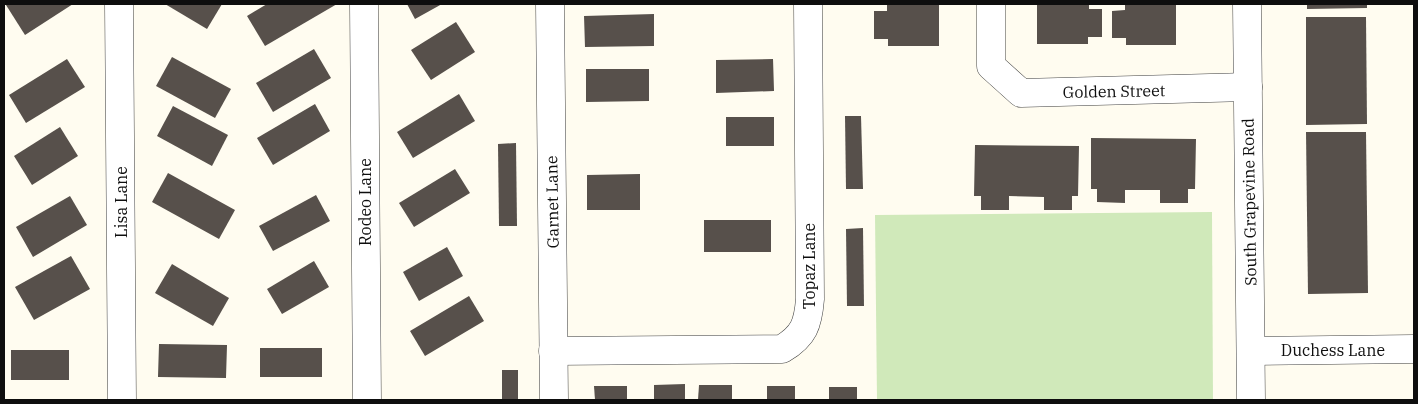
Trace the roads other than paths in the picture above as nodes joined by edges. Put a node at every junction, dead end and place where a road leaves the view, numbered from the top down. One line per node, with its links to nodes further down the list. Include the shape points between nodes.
1 (119, 4): 11 (street, Lisa Lane)
2 (364, 4): 12 (street, Rodeo Lane)
3 (550, 4): 10 (street, Garnet Lane)
4 (808, 4): 10 (street, Topaz Lane, via 810,299 809,318 797,340 782,349)
5 (991, 4): 7 (street, Golden Street, via 991,66 1021,93)
6 (1247, 4): 7 (street, South Grapevine Road)
7 (1248, 87): 9 (street, South Grapevine Road)
8 (1414, 349): 9 (street, Duchess Lane)
9 (1251, 350): 14 (street, South Grapevine Road)
10 (554, 351): 13 (street, Garnet Lane)
11 (122, 400)
12 (367, 400)
13 (554, 400)
14 (1251, 400)

